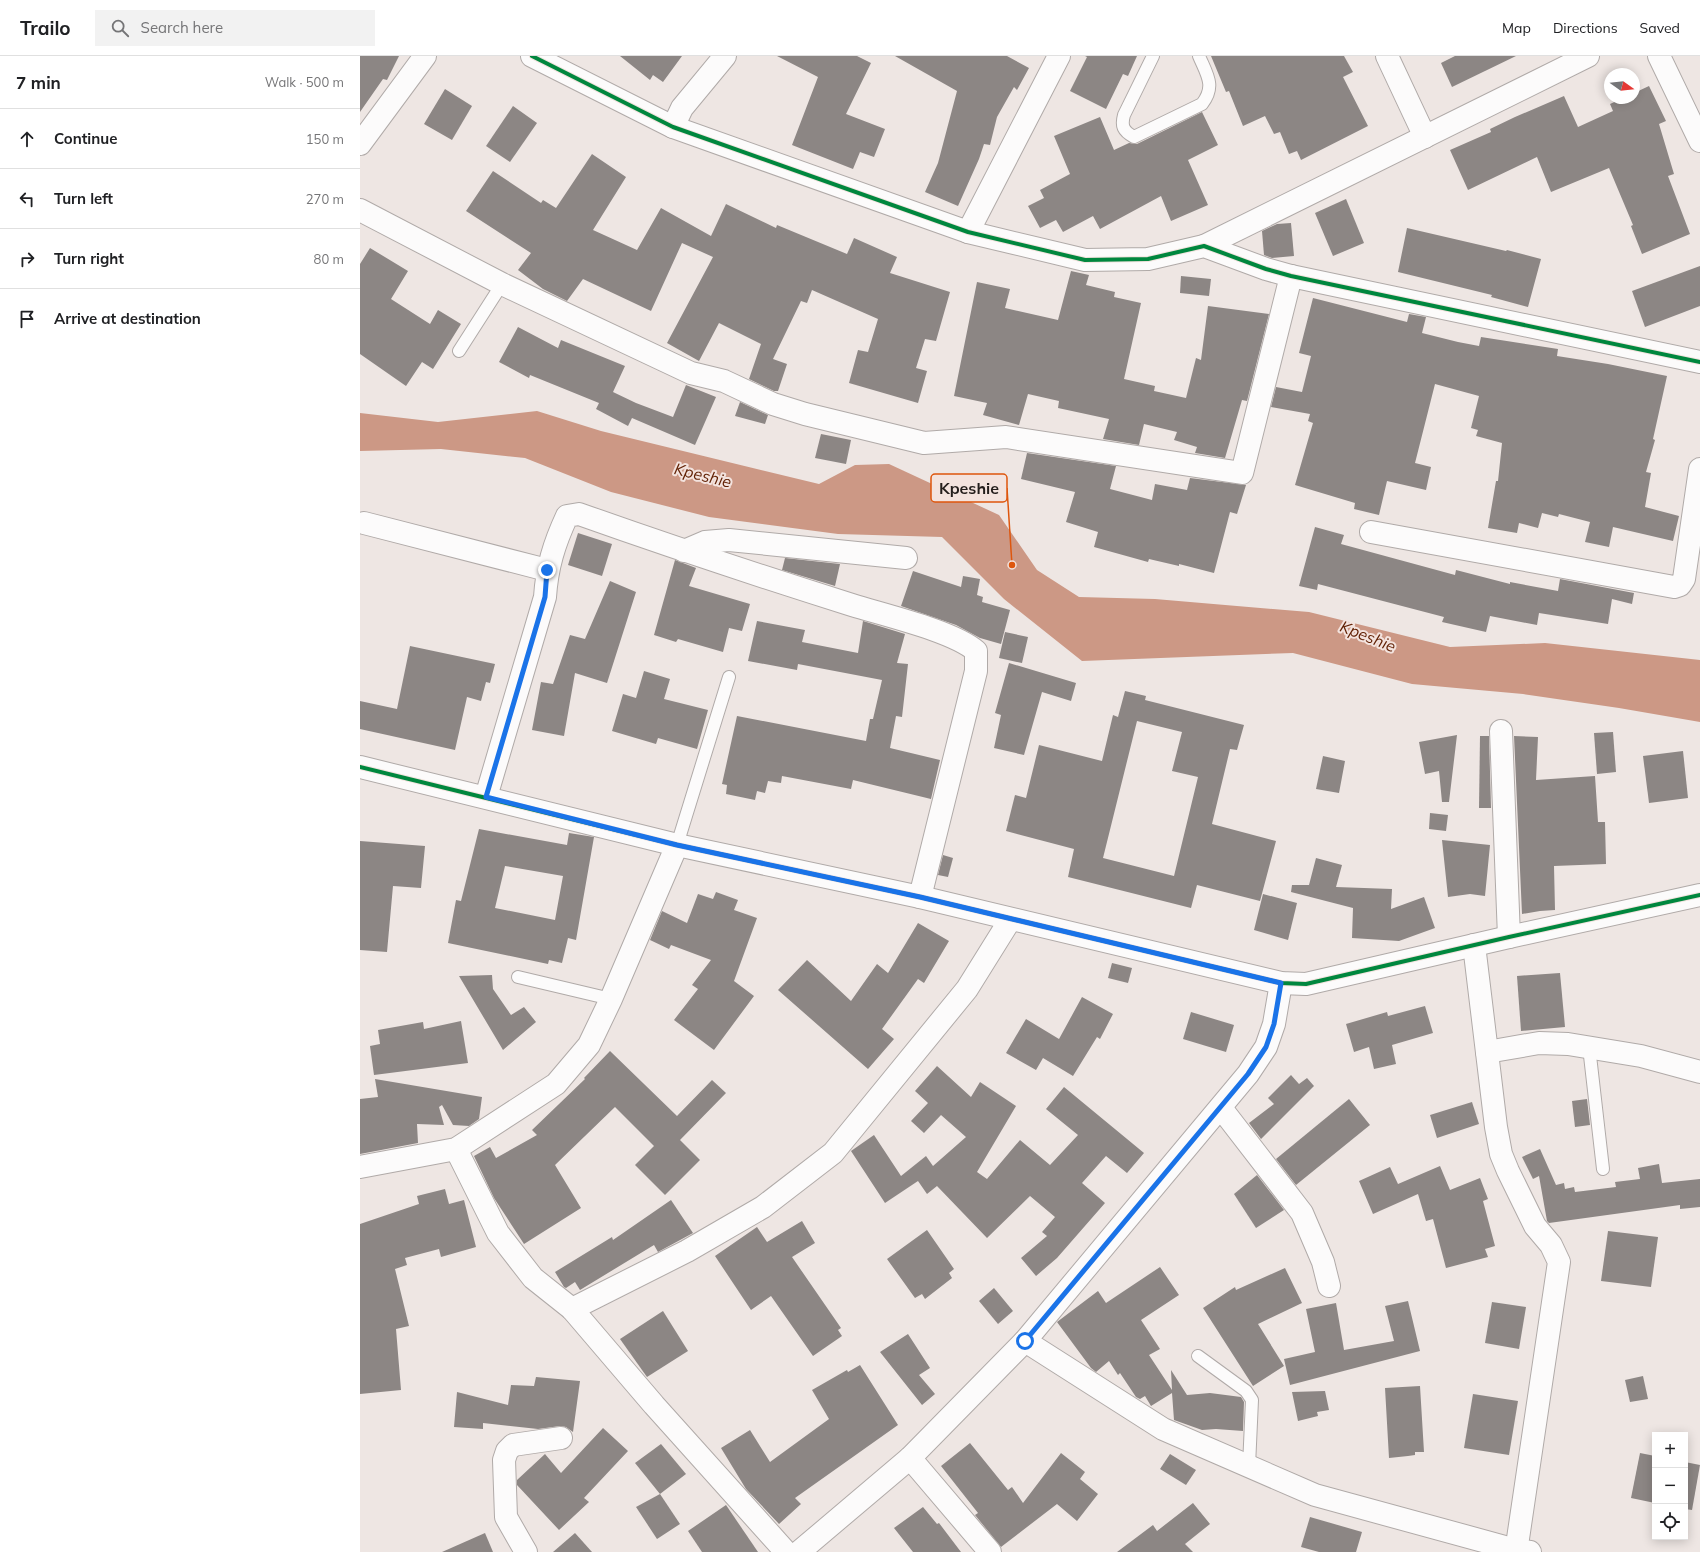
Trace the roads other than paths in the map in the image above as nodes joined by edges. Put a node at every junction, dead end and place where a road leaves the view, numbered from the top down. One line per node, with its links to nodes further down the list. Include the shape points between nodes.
1 (425, 56): 13 (street)
2 (532, 56): 10 (street)
3 (725, 56): 10 (street, via 682,108)
4 (1059, 56): 15 (street)
5 (1153, 56): 6 (lane, via 1124,115 1122,124 1125,132 1134,136 1202,104 1209,95 1210,84)
6 (1199, 56)
7 (1387, 56): 11 (street)
8 (1588, 56): 11 (street)
9 (1662, 57): 12 (street)
10 (673, 127): 15 (street)
11 (1425, 137): 16 (street)
12 (1700, 141)
13 (360, 144)
14 (360, 210): 18 (street)
15 (968, 232): 16 (street, via 1085,260 1148,259)
16 (1204, 246): 17 (street)
17 (1291, 276): 18 (street, via 1242,473 1006,437 924,443 805,414 773,404 724,382 691,373); 20 (street)
18 (502, 284): 19 (lane)
19 (459, 351)
20 (1700, 362)
21 (1700, 469): 23 (street, via 1684,580 1674,587)
22 (364, 524): 26 (street)
23 (1371, 532)
24 (684, 551): 25 (street, via 705,542 729,540); 26 (street, via 579,514 566,516); 33 (street, via 925,628 967,643 976,651 976,671)
25 (906, 558)
26 (547, 570): 30 (street, via 545,597)
27 (729, 677): 31 (lane)
28 (1501, 731): 35 (street)
29 (360, 767): 30 (street)
30 (486, 797): 31 (street)
31 (677, 845): 33 (street); 39 (street)
32 (1700, 895): 35 (street)
33 (920, 897): 34 (street)
34 (1010, 920): 38 (street); 48 (street, via 967,989 833,1152 763,1207 687,1251)
35 (1509, 937): 36 (street)
36 (1474, 945): 38 (street, via 1306,984); 41 (street)
37 (518, 977): 39 (lane)
38 (1281, 983): 43 (street, via 1274,1024 1266,1047)
39 (611, 999): 44 (street, via 589,1045 556,1084)
40 (1589, 1047): 41 (street, via 1539,1043); 42 (street, via 1641,1056); 46 (lane)
41 (1487, 1052): 54 (street, via 1501,1154 1535,1226 1551,1245 1559,1262)
42 (1700, 1072)
43 (1221, 1108): 47 (street, via 1302,1213 1324,1262); 49 (street)
44 (456, 1149): 45 (street); 48 (street, via 498,1233 533,1278)
45 (360, 1167)
46 (1602, 1169)
47 (1329, 1286)
48 (572, 1309): 56 (street)
49 (1025, 1341): 52 (street); 53 (street, via 1164,1429)
50 (1198, 1356): 53 (lane, via 1246,1391 1252,1400)
51 (561, 1438): 55 (street, via 513,1445 507,1451 504,1460 506,1517)
52 (910, 1458): 57 (street); 58 (street)
53 (1249, 1466): 54 (street, via 1315,1495)
54 (1521, 1551)
55 (526, 1552)
56 (786, 1552)
57 (799, 1552)
58 (990, 1552)

